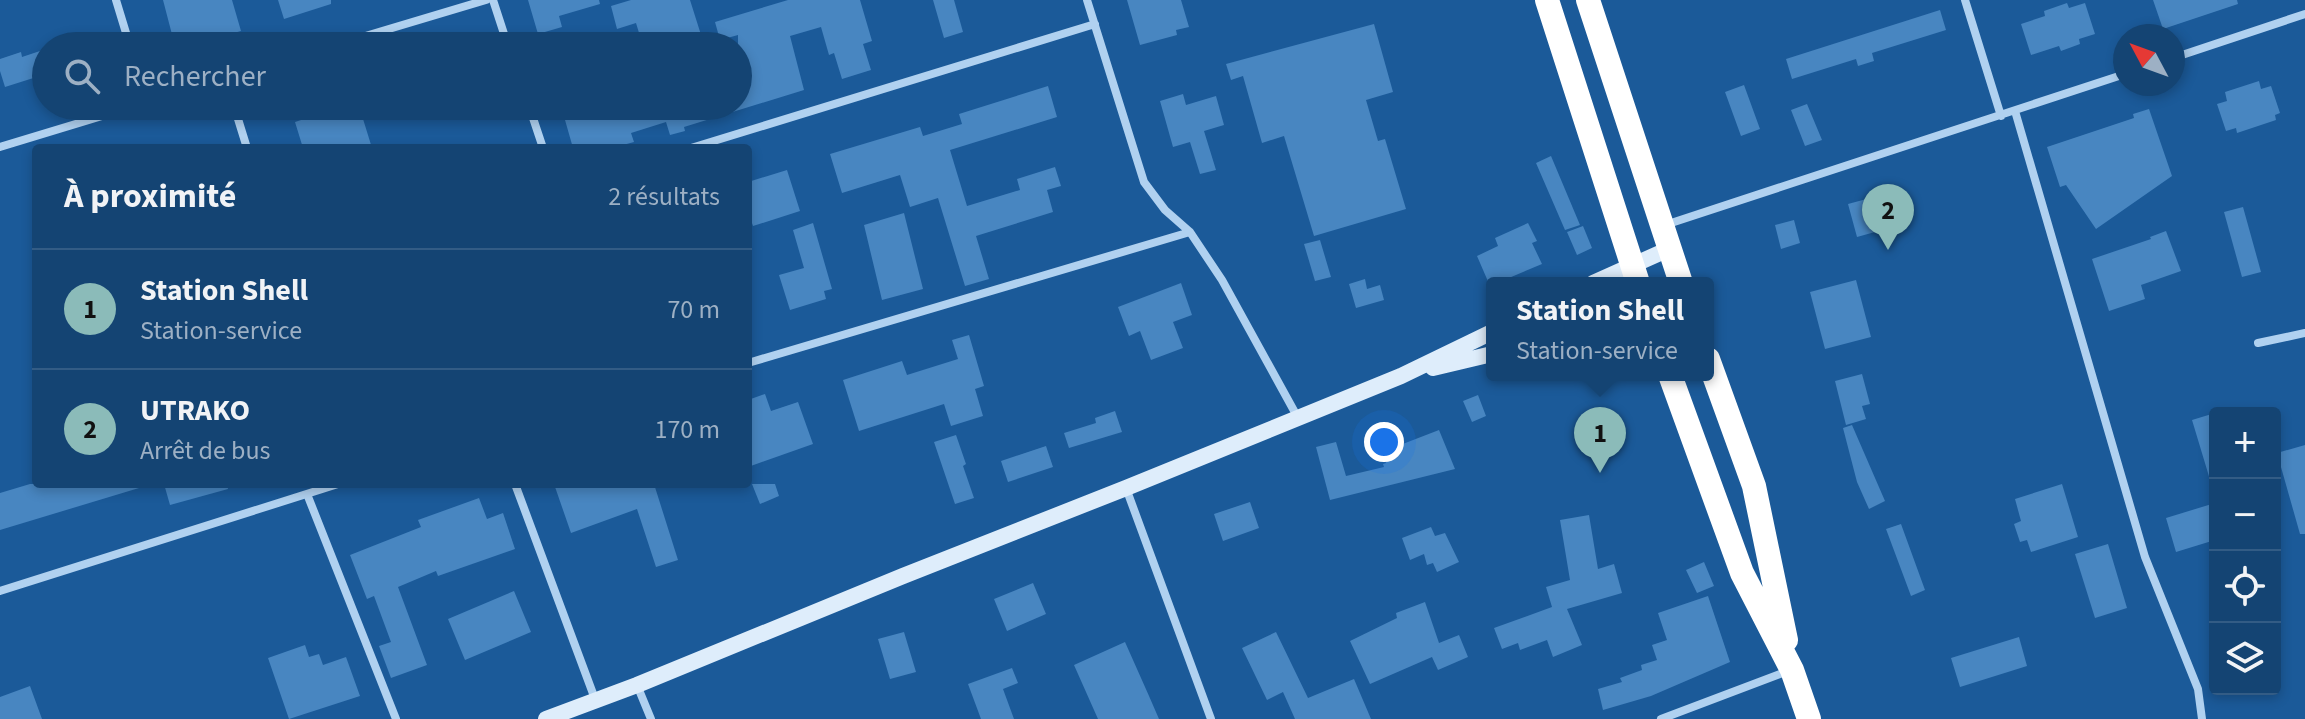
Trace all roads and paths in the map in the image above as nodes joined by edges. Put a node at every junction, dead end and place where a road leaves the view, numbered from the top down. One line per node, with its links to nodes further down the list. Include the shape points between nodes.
1 (116, 0): 10 (street)
2 (486, 0): 11 (street)
3 (493, 0): 12 (street)
4 (1087, 0): 9 (street)
5 (1547, 0): 26 (highway)
6 (1588, 0): 25 (highway)
7 (1965, 0): 16 (street)
8 (2305, 14): 13 (street)
9 (1095, 24): 22 (street); 24 (street, via 1144,182)
10 (126, 32)
11 (379, 32)
12 (503, 32)
13 (2185, 54)
14 (2113, 78): 15 (street)
15 (2015, 111): 16 (street); 51 (street, via 2145,557 2198,689)
16 (2001, 116): 25 (street)
17 (89, 120): 23 (street)
18 (238, 120): 20 (street)
19 (534, 120): 21 (street)
20 (246, 144)
21 (542, 144)
22 (704, 144)
23 (0, 147)
24 (1190, 232): 32 (street); 36 (street)
25 (1665, 238): 26 (street); 27 (highway)
26 (1635, 274)
27 (1679, 277)
28 (2305, 333): 30 (street)
29 (1486, 335): 33 (street)
30 (2258, 343)
31 (1486, 355): 33 (street)
32 (752, 362)
33 (1401, 376): 36 (street)
34 (1714, 376): 42 (highway, via 1754,486)
35 (1672, 381): 42 (highway, via 1742,573)
36 (1298, 418): 39 (street)
37 (326, 488): 40 (street)
38 (516, 488): 44 (street)
39 (1126, 488): 43 (street); 48 (street)
40 (307, 494): 41 (street); 45 (street)
41 (0, 591)
42 (1792, 670): 49 (street); 50 (highway)
43 (637, 685): 44 (street); 47 (street)
44 (595, 699): 46 (street)
45 (396, 719)
46 (546, 719)
47 (651, 719)
48 (1211, 719)
49 (1661, 719)
50 (1809, 719)
51 (2202, 719)

